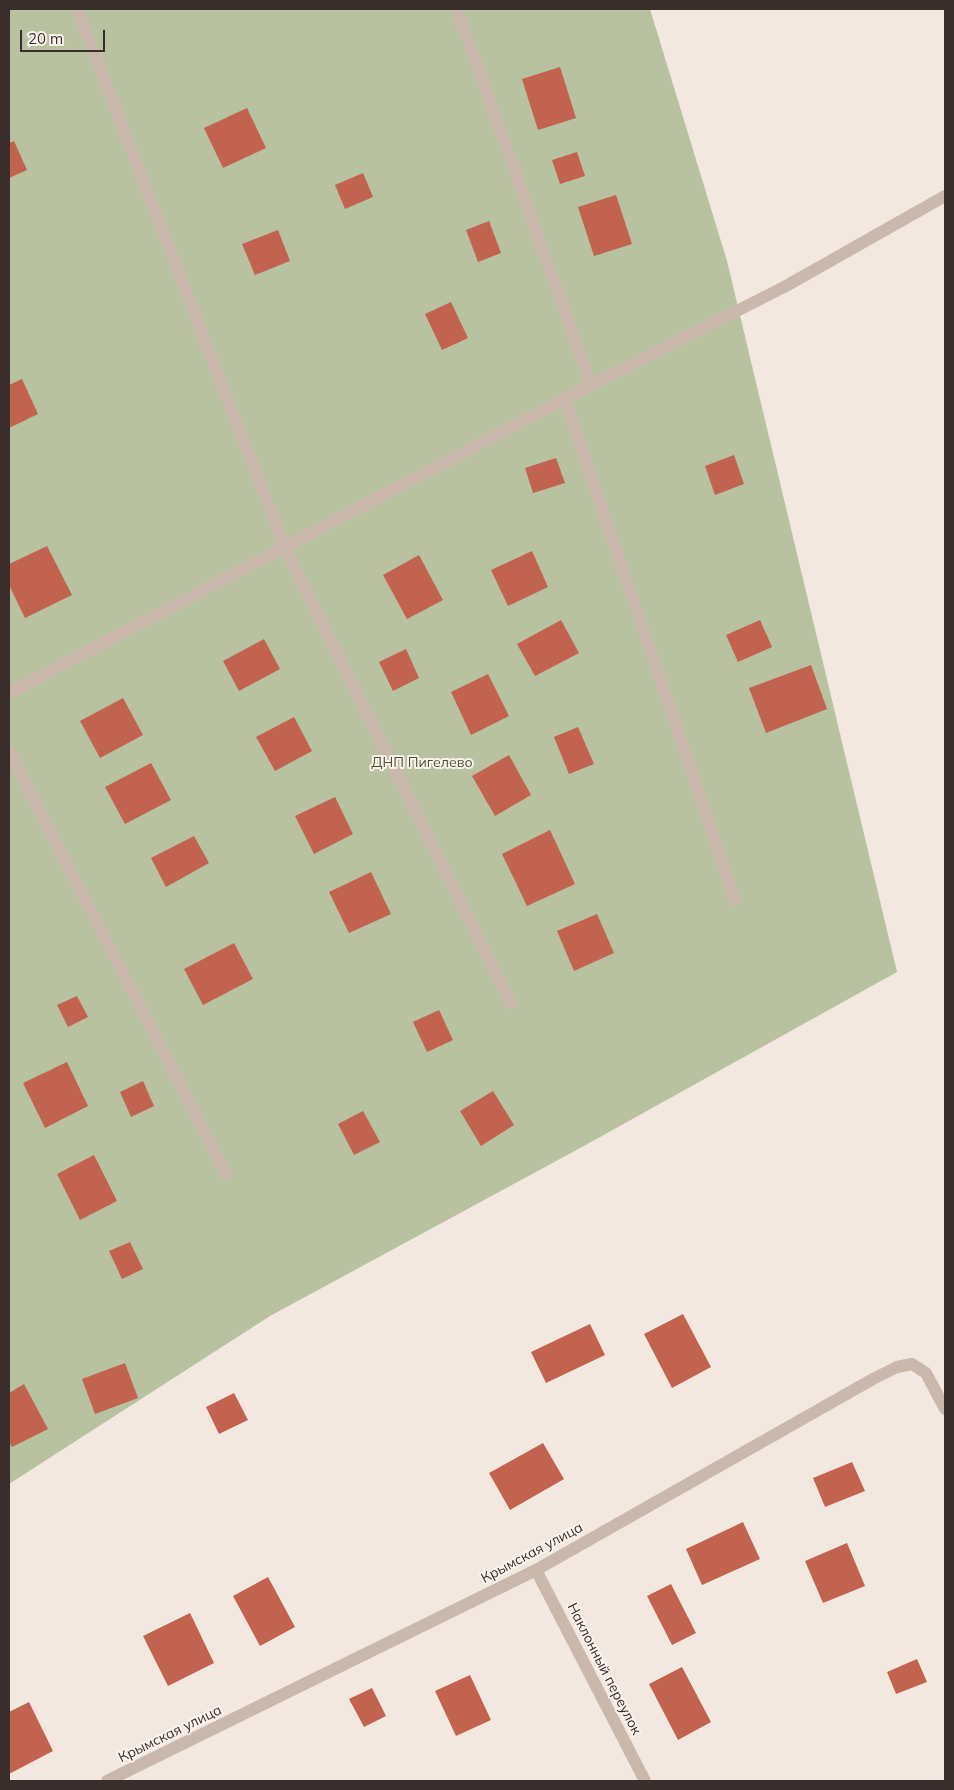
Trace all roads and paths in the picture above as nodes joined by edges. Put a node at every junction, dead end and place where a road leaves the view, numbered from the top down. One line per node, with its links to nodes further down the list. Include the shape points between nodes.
1 (77, 9): 6 (street)
2 (457, 9): 4 (street)
3 (945, 196): 4 (street, via 786,286)
4 (591, 385): 5 (street)
5 (565, 399): 6 (street); 9 (street)
6 (285, 548): 7 (street); 10 (street)
7 (9, 693)
8 (9, 751): 11 (street)
9 (735, 900)
10 (511, 1004)
11 (226, 1174)
12 (945, 1409): 13 (street, Крымская улица, via 926,1373 912,1364 897,1367)
13 (536, 1570): 14 (street, Крымская улица); 15 (street, Наклонный переулок)
14 (107, 1781)
15 (645, 1781)

